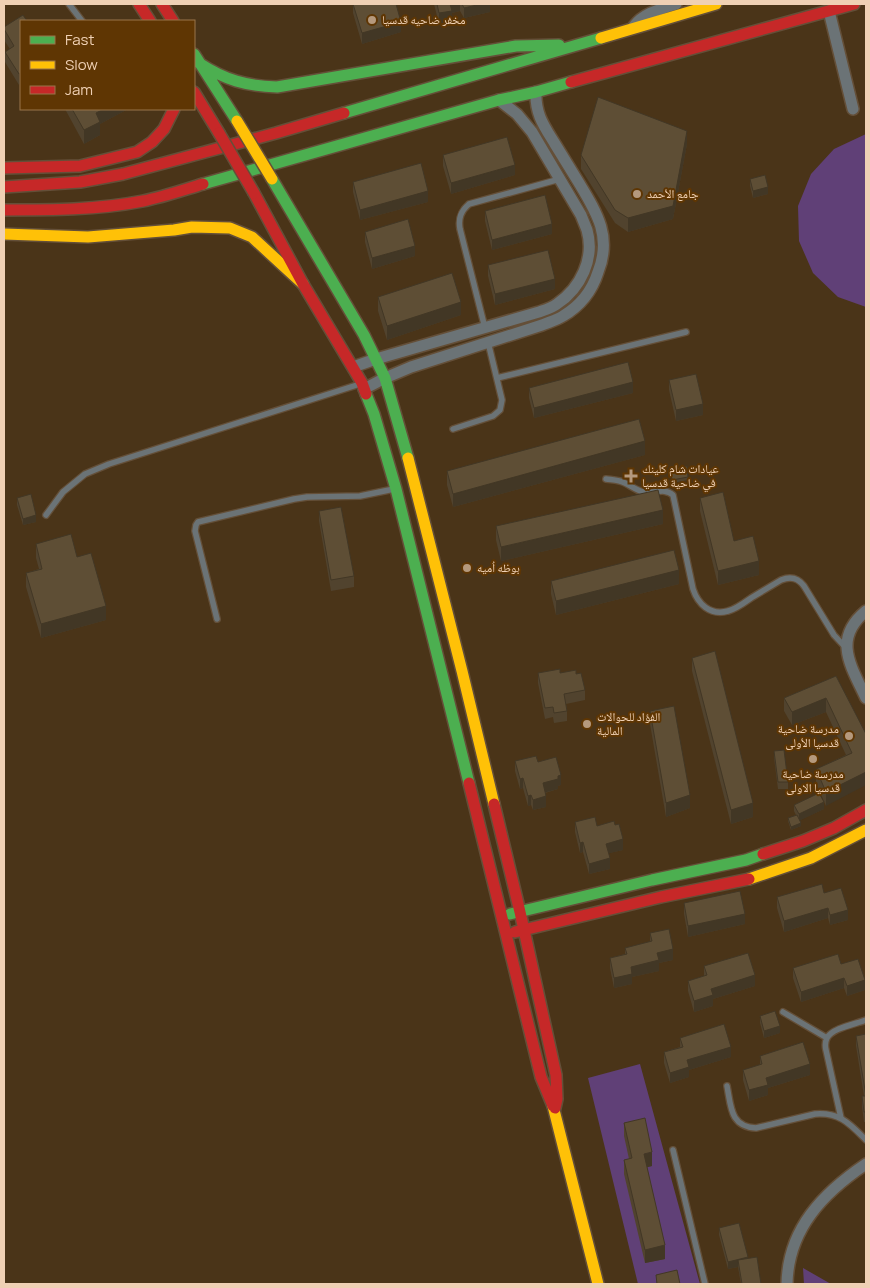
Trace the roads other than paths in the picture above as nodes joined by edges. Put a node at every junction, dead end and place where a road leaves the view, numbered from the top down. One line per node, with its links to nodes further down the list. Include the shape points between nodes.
1 (69, 4): 8 (lane)
2 (139, 4): 9 (main road)
3 (162, 4): 10 (main road)
4 (676, 4): 11 (street, via 644,17)
5 (716, 4): 11 (main road)
6 (854, 4): 7 (main road)
7 (829, 11): 14 (main road); 17 (street)
8 (81, 20)
9 (149, 20)
10 (172, 20)
11 (633, 29): 12 (main road)
12 (572, 47): 13 (main road, via 516,46 276,87 243,85 228,80); 21 (main road, via 123,174 80,182)
13 (197, 58): 28 (main road, bridge, via 272,179)
14 (536, 92): 16 (main road); 27 (street, via 543,126 601,225 602,264 594,285 585,297 563,316)
15 (195, 94): 24 (main road, bridge)
16 (499, 100): 20 (street, via 525,123); 22 (main road, via 144,201 95,208)
17 (853, 109)
18 (174, 110): 19 (main road, via 164,129 137,152 80,166)
19 (4, 168)
20 (560, 178): 25 (street, via 587,229 588,262 581,279 556,305); 25 (lane, via 470,204 461,212 460,229)
21 (4, 186)
22 (4, 210)
23 (4, 234): 24 (main road, via 88,236 192,227 230,228 252,237)
24 (303, 284): 29 (main road)
25 (484, 328): 27 (street); 28 (street)
26 (686, 332): 31 (lane)
27 (488, 342): 30 (street); 31 (lane)
28 (376, 359): 29 (street); 30 (main road)
29 (353, 367): 32 (main road)
30 (384, 378): 32 (street); 40 (main road, via 415,484)
31 (497, 378): 33 (lane, via 502,400 500,410 493,416)
32 (363, 386): 35 (main road); 36 (lane, via 109,464 85,474 62,492)
33 (453, 429)
34 (606, 479): 39 (lane, via 618,480 643,492 665,490 673,496 693,589 701,605 709,610 727,612 781,580 797,579)
35 (396, 489): 38 (lane, via 360,496 294,499 198,522 195,530); 41 (main road)
36 (46, 515)
37 (866, 611): 39 (street, via 852,627)
38 (217, 619)
39 (846, 649): 42 (street, via 848,661)
40 (462, 671): 41 (main road); 45 (main road)
41 (443, 676): 46 (main road)
42 (866, 698)
43 (866, 810): 47 (main road, via 803,841 746,860)
44 (866, 830): 49 (main road, via 811,858 750,879)
45 (513, 882): 46 (main road, via 502,888); 47 (main road)
46 (494, 886): 48 (main road)
47 (520, 912): 48 (main road); 49 (main road)
48 (501, 916): 50 (main road)
49 (524, 930): 50 (main road); 51 (main road)
50 (505, 934): 52 (main road)
51 (530, 956): 52 (main road, via 518,955); 57 (main road, via 556,1075)
52 (512, 960): 57 (main road, via 541,1077)
53 (783, 1012): 55 (lane)
54 (866, 1020): 55 (lane, via 836,1030)
55 (827, 1038): 58 (lane, via 826,1050)
56 (727, 1086): 58 (lane, via 732,1114 748,1128 816,1114 833,1114)
57 (555, 1111): 62 (main road)
58 (841, 1118): 59 (lane)
59 (866, 1140)
60 (673, 1150): 63 (lane)
61 (866, 1164): 64 (street, via 835,1187 807,1219 790,1257)
62 (598, 1284)
63 (705, 1284)
64 (787, 1284)

